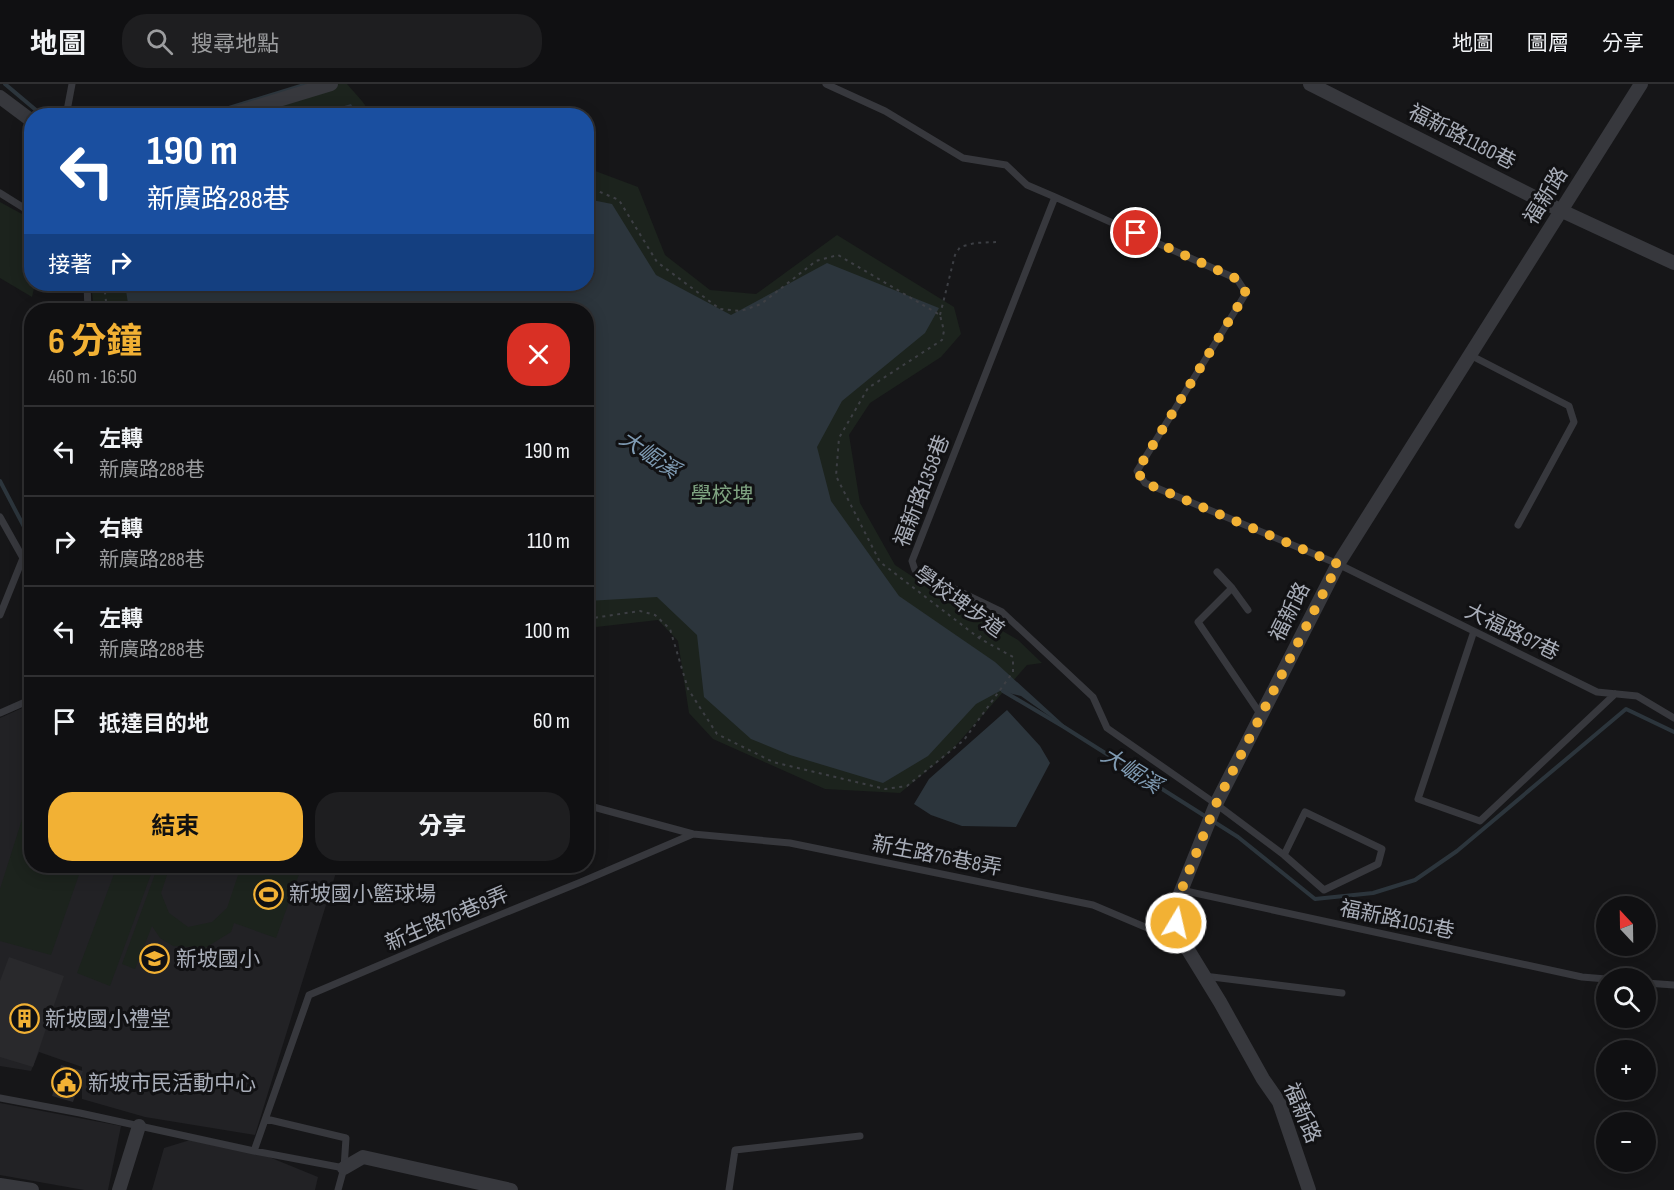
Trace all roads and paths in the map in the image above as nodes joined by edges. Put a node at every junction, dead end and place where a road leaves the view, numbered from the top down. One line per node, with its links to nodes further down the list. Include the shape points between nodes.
1 (72, 84): 7 (lane)
2 (332, 84): 8 (street)
3 (826, 84): 12 (lane, via 885,111 963,158 1006,165 1027,185)
4 (1310, 84): 14 (street, 福新路1180巷)
5 (1641, 84): 14 (street, 福新路)
6 (0, 98): 9 (street)
7 (68, 108)
8 (252, 108)
9 (24, 115)
10 (594, 190): 17 (path, via 619,201 657,262 720,309 741,311 761,304 816,261 838,255)
11 (0, 193): 13 (lane)
12 (1056, 197): 21 (lane, 大福路97巷, via 1237,279 1246,293 1137,471 1145,483); 25 (lane, 福新路1358巷, via 912,561 915,570)
13 (24, 208)
14 (1562, 211): 16 (street, 福新路1180巷); 18 (street, 福新路)
15 (996, 242): 17 (path, via 960,247)
16 (1674, 263)
17 (940, 315): 29 (path, 學校埤步道, via 942,340 868,388 839,438 836,476 880,562)
18 (1470, 355): 20 (lane, via 1569,406 1574,422); 21 (street, 福新路)
19 (0, 517): 26 (lane, via 23,558)
20 (1518, 525)
21 (1338, 564): 28 (lane, 大福路97巷); 33 (street, 福新路)
22 (1217, 572): 23 (lane)
23 (1232, 588): 24 (lane); 33 (lane, via 1198,622)
24 (1248, 610)
25 (1002, 612): 29 (path); 35 (lane, 福新路1358巷, via 1093,697 1107,728)
26 (0, 615)
27 (594, 618): 29 (path, 學校埤步道, via 640,611 655,615 670,629 688,689 717,734 773,762 885,789 907,786 964,740 1013,672 1013,657)
28 (1474, 631): 30 (lane, 大福路97巷, via 1597,692); 30 (lane, via 1418,799 1480,821)
29 (979, 639)
30 (1615, 694): 34 (lane, 大福路97巷, via 1637,696)
31 (24, 702): 32 (lane)
32 (0, 713)
33 (1261, 716): 35 (street, 福新路)
34 (1674, 718)
35 (1216, 804): 38 (lane, 福新路1358巷); 39 (street, 福新路)
36 (594, 807): 37 (lane)
37 (693, 834): 40 (lane, 新生路76巷8弄, via 790,843 1093,905); 47 (lane, 新生路76巷8弄, via 309,995)
38 (1284, 855): 38 (lane, 福新路1358巷, via 1324,890 1378,864 1382,849 1305,812)
39 (1181, 890): 40 (street, 福新路, via 1176,923); 42 (lane, 福新路1051巷)
40 (1182, 940): 41 (street, 福新路)
41 (1204, 976): 45 (lane); 58 (street, 福新路, via 1279,1102)
42 (1596, 978)
43 (1656, 984): 44 (lane)
44 (1674, 985)
45 (1342, 993)
46 (0, 1098): 48 (lane)
47 (266, 1119): 50 (lane, 新生路76巷8弄); 51 (lane, via 346,1138)
48 (139, 1126): 50 (lane); 54 (street)
49 (860, 1136): 57 (lane, via 735,1150)
50 (254, 1151): 51 (lane)
51 (344, 1168): 55 (lane); 56 (street, via 363,1157)
52 (0, 1185): 53 (street)
53 (32, 1190)
54 (119, 1190)
55 (338, 1190)
56 (511, 1190)
57 (729, 1190)
58 (1309, 1190)

